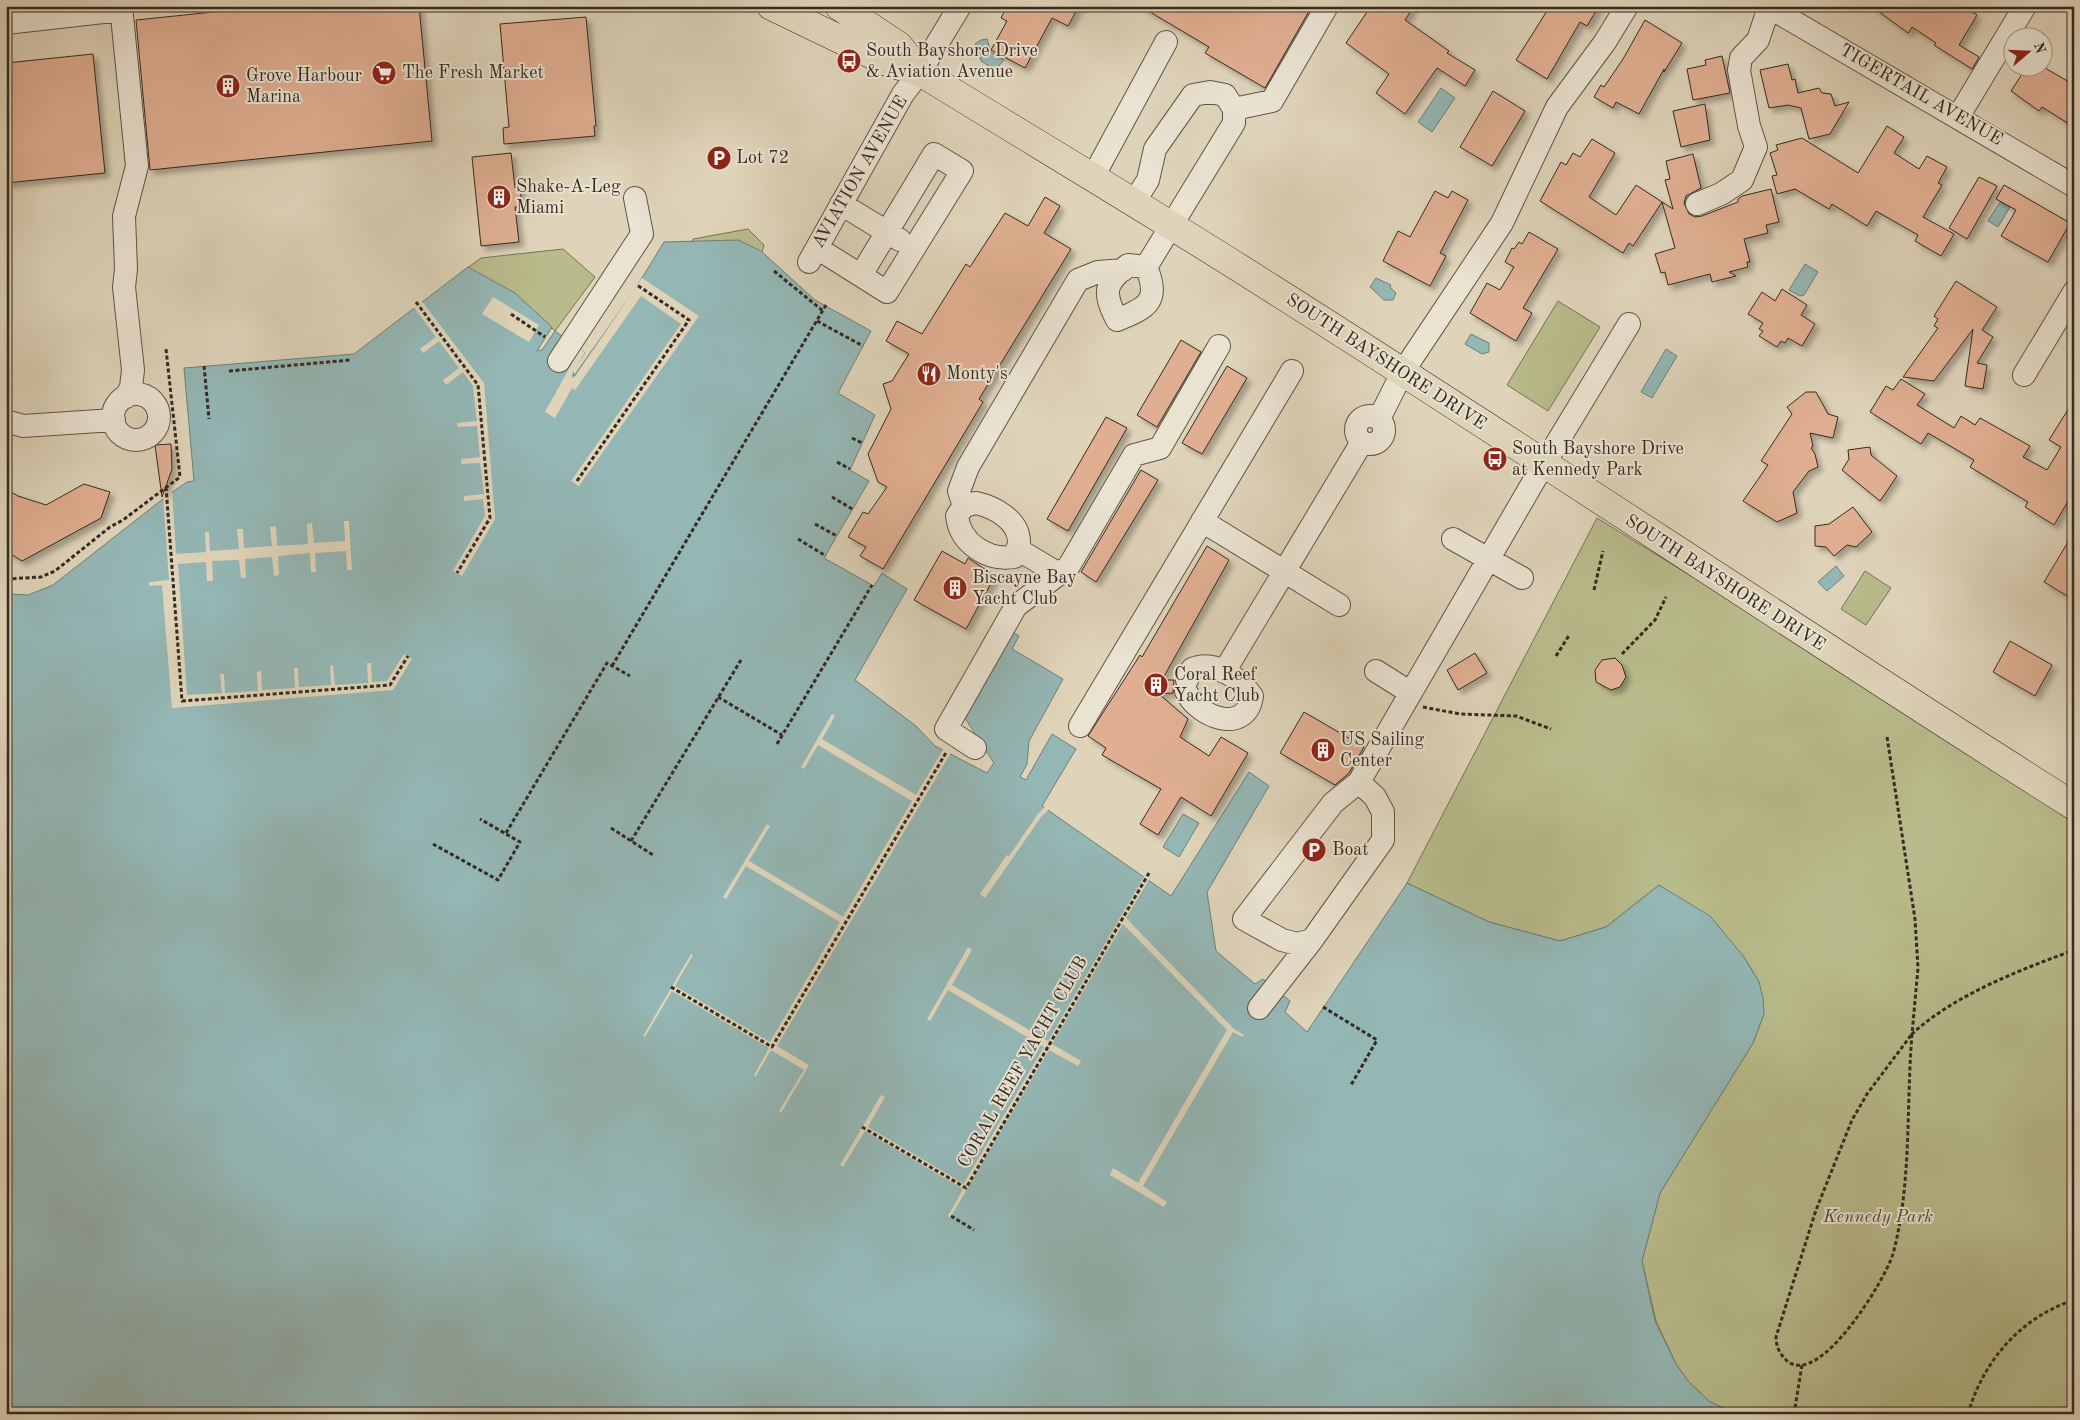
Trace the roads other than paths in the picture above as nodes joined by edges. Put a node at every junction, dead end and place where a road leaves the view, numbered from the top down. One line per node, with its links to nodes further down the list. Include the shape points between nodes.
1 (771, 6): 11 (main road, SOUTH BAYSHORE DRIVE, via 887,62)
2 (839, 6): 11 (main road, SOUTH BAYSHORE DRIVE, via 899,46)
3 (960, 6): 11 (street, AVIATION AVENUE)
4 (1327, 6): 12 (street, via 1272,101)
5 (1627, 6): 32 (street, via 1557,107 1498,230)
6 (2025, 6): 13 (street)
7 (1768, 7): 13 (street, TIGERTAIL AVENUE); 19 (street, via 1758,40 1741,58 1739,70 1756,147 1742,180)
8 (121, 8): 9 (street); 30 (street, via 137,166 124,216 124,287)
9 (6, 23)
10 (1166, 42): 14 (street)
11 (920, 72): 14 (main road, SOUTH BAYSHORE DRIVE); 18 (street, AVIATION AVENUE, via 903,94)
12 (1234, 109): 17 (street, via 1224,95 1210,92 1193,95 1155,149 1148,180); 20 (street, via 1234,123)
13 (1958, 117): 15 (street, TIGERTAIL AVENUE)
14 (1093, 178): 17 (main road, SOUTH BAYSHORE DRIVE)
15 (2074, 186)
16 (635, 198): 29 (street, via 642,234)
17 (1134, 202): 20 (main road, SOUTH BAYSHORE DRIVE)
18 (841, 204): 21 (street); 25 (street, AVIATION AVENUE, via 813,255)
19 (1697, 204)
20 (1171, 224): 23 (street); 32 (main road, SOUTH BAYSHORE DRIVE)
21 (887, 232): 22 (street); 22 (street, via 934,154 962,171); 25 (street)
22 (914, 248): 25 (street, via 887,292)
23 (1146, 267): 24 (street, via 1128,265); 24 (street, via 1153,283 1153,294 1144,307 1117,320 1108,303 1108,286)
24 (1123, 270): 39 (street, via 1098,272 1078,280 968,467 959,491)
25 (861, 275)
26 (2074, 292): 33 (street)
27 (1629, 324): 38 (street)
28 (1219, 346): 45 (street, via 1160,448 1134,455 1069,566)
29 (559, 361)
30 (133, 370): 34 (street); 35 (street)
31 (1292, 371): 40 (street)
32 (1402, 373): 38 (main road, SOUTH BAYSHORE DRIVE); 44 (street, via 1378,419 1366,416 1358,422 1357,435 1362,442)
33 (2024, 375)
34 (126, 397): 35 (street, via 136,394); 36 (street, via 118,403)
35 (150, 398): 36 (street, via 159,417 154,432 148,437 140,440 125,437)
36 (114, 420): 37 (street, via 23,426)
37 (6, 421)
38 (1544, 464): 43 (street); 54 (main road, SOUTH BAYSHORE DRIVE, via 1852,666)
39 (964, 506): 42 (street, via 976,503 990,506 1004,515 1016,530 1020,542); 42 (street, via 957,516 958,530 974,547 1002,559 1014,557)
40 (1202, 521): 44 (street); 51 (street)
41 (1454, 539): 43 (street)
42 (1017, 549): 45 (street)
43 (1489, 559): 46 (street); 50 (street)
44 (1284, 571): 47 (street); 49 (street)
45 (1059, 574): 52 (street, via 1016,606 946,729)
46 (1522, 578)
47 (1339, 605)
48 (1376, 671): 50 (street)
49 (1224, 672): 49 (street, via 1243,683 1252,696 1251,707 1240,718 1222,720 1190,701 1187,686 1192,669 1202,665)
50 (1409, 698): 53 (street)
51 (1080, 726)
52 (975, 748)
53 (1359, 782): 55 (street, via 1375,797 1383,812 1383,840); 55 (street, via 1333,803 1244,919 1282,940 1298,944)
54 (2074, 806)
55 (1312, 940): 56 (street)
56 (1259, 1008)

